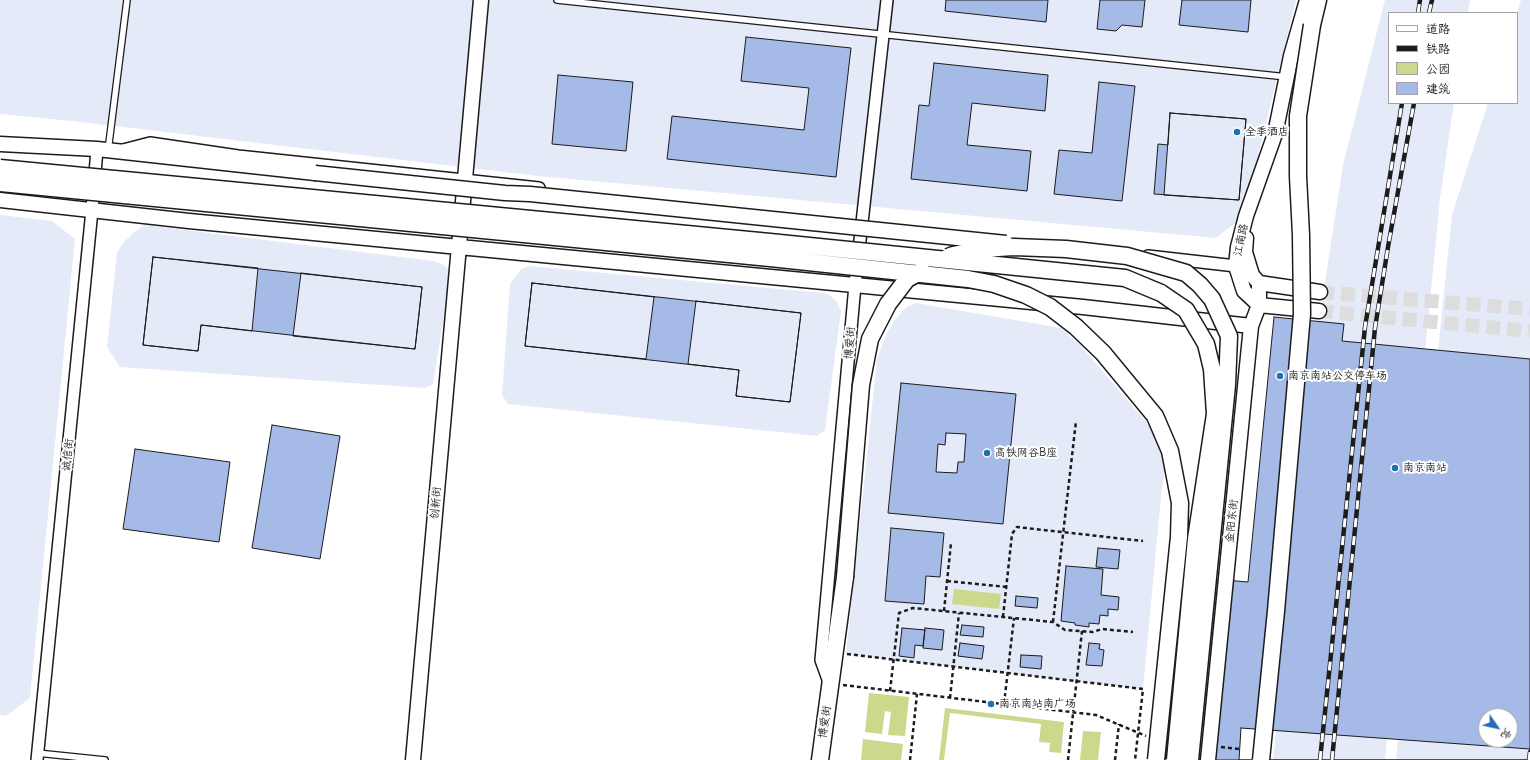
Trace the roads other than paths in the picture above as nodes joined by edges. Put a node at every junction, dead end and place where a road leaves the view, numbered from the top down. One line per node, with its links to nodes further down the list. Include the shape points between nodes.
1 (126, 0): 10 (lane)
2 (481, 0): 12 (street, 创新街)
3 (558, 0): 7 (lane)
4 (887, 0): 7 (street, 博爱街)
5 (1307, 0): 8 (street, 江南路)
6 (1318, 0): 36 (main road, bridge, via 1298,116 1302,314)
7 (883, 35): 8 (lane); 16 (street, 博爱街)
8 (1287, 77): 19 (street, 江南路, via 1275,134 1246,216 1238,247)
9 (0, 144): 10 (street)
10 (107, 150): 12 (street, via 150,143 238,156); 15 (street, 诚信街); 18 (street, bridge)
11 (0, 168): 34 (main road, bridge, via 1125,278 1161,293 1186,310 1206,344 1212,368 1215,414 1196,539)
12 (465, 181): 16 (street); 17 (street, 创新街)
13 (0, 183): 33 (main road, bridge, via 968,279 994,284 1026,295 1076,327 1103,353 1156,416 1170,451 1180,503 1179,537)
14 (0, 200): 15 (street)
15 (92, 210): 17 (street); 28 (street, 诚信街)
16 (862, 224): 19 (street); 21 (street, 博爱街)
17 (460, 247): 21 (street); 31 (street, 创新街)
18 (1066, 249): 26 (main road, 博爱街, bridge, via 1014,247 982,249 953,255 908,279 888,304 870,339 861,384); 35 (main road, 博爱街, bridge, via 1127,256 1186,273 1212,299 1230,336)
19 (1242, 264): 20 (street, 江南路); 23 (street, 江南路, via 1244,291)
20 (1259, 283): 22 (street); 23 (street, 金阳东街)
21 (855, 285): 25 (street); 26 (street, 博爱街, via 821,660)
22 (1320, 292)
23 (1258, 305): 24 (street); 25 (street, 金阳东街)
24 (1319, 311)
25 (1251, 326): 27 (street, 金阳东街)
26 (837, 681): 32 (main road, 博爱街)
27 (1209, 753)
28 (37, 756): 29 (lane)
29 (74, 758): 30 (lane)
30 (105, 760)
31 (413, 760)
32 (820, 760)
33 (1156, 760)
34 (1175, 760)
35 (1190, 760)
36 (1261, 760)

